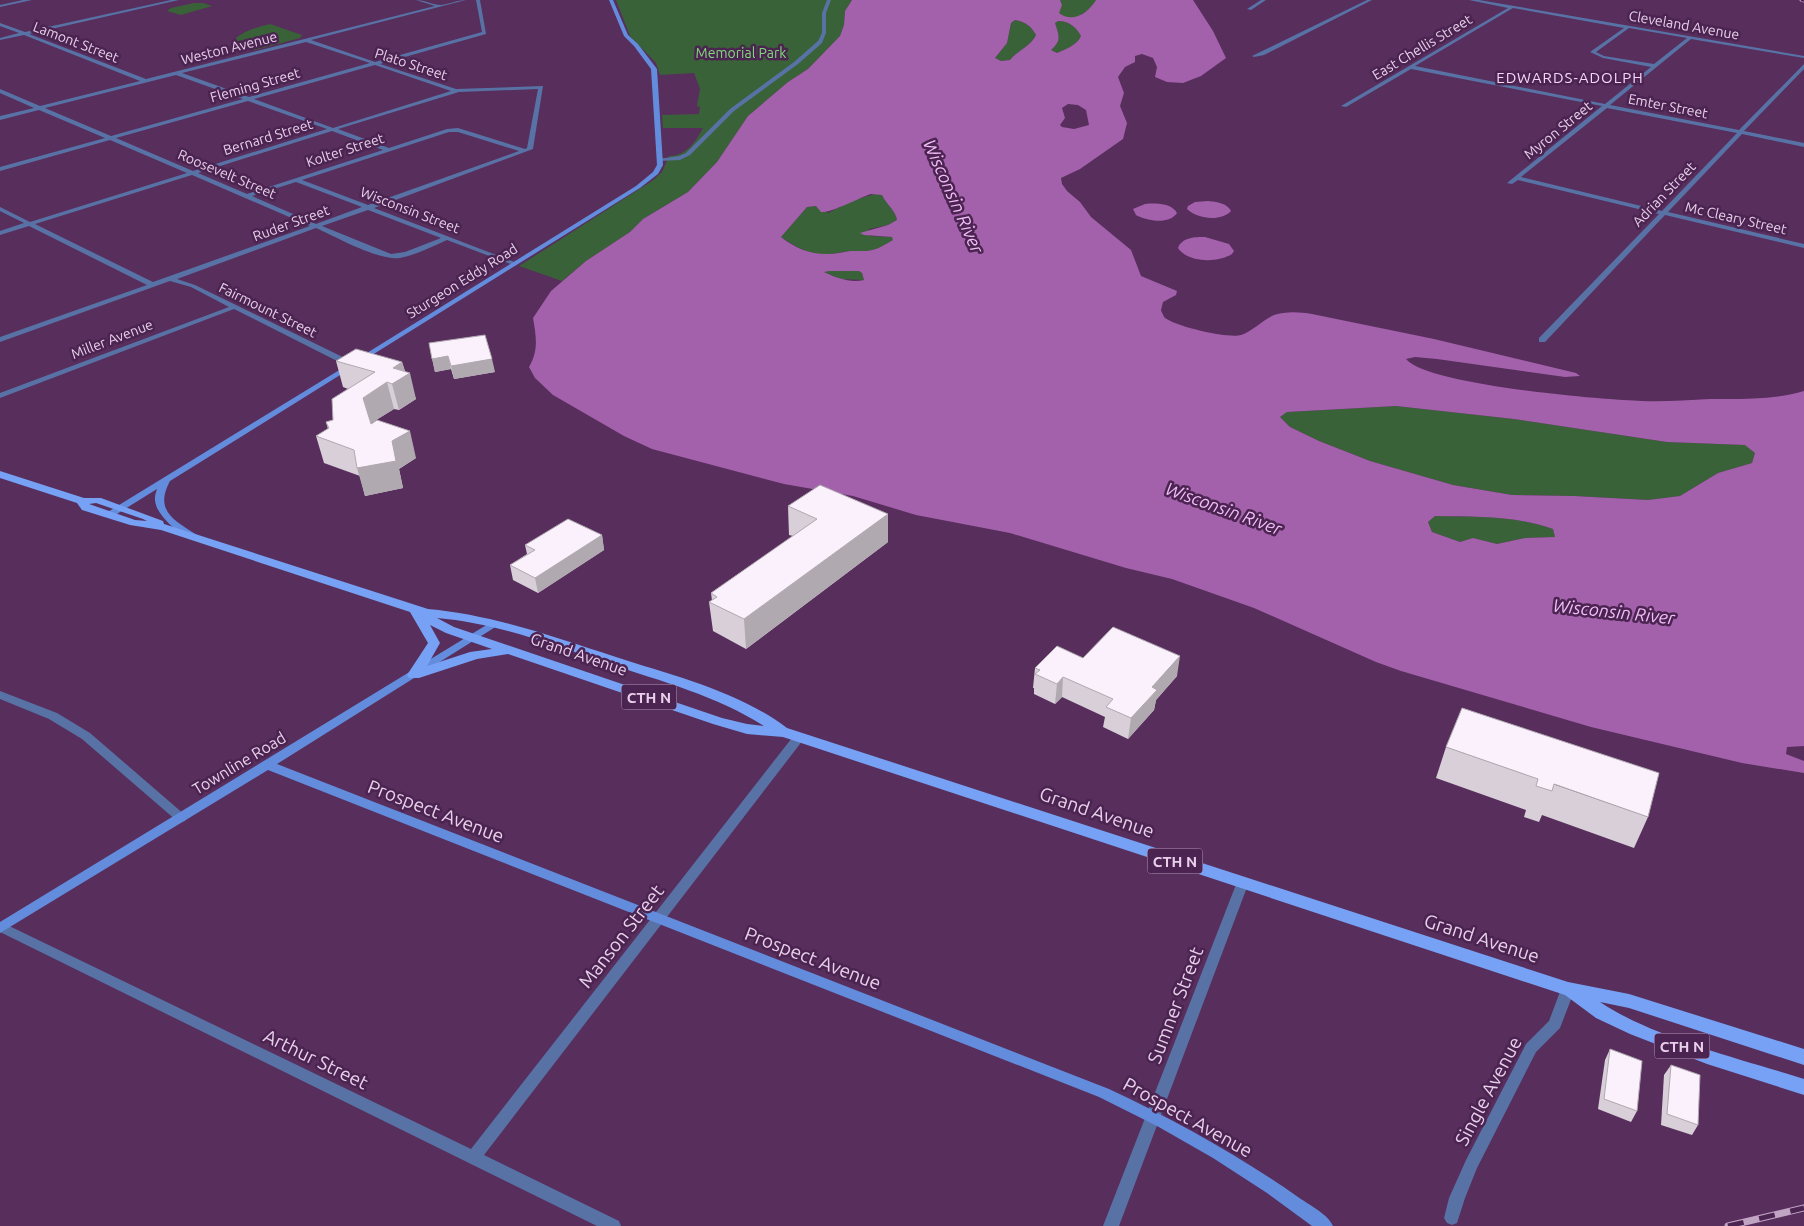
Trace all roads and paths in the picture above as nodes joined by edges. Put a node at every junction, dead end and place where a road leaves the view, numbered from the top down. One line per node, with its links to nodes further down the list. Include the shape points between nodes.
1 (30, 0): 11 (street)
2 (177, 0): 17 (street)
3 (418, 0): 12 (street)
4 (464, 0): 12 (street, Weston Avenue)
5 (478, 0): 23 (street, Fleming Street, via 484,33)
6 (611, 0): 42 (street, via 627,37 654,69)
7 (829, 0): 42 (street, via 824,13 824,33 816,46 732,110 688,154)
8 (1264, 0): 14 (street)
9 (1370, 0): 21 (street)
10 (1471, 0): 13 (street, Cleveland Avenue)
11 (0, 6)
12 (440, 6): 20 (street, Weston Avenue)
13 (1512, 7): 16 (street, Cleveland Avenue); 26 (street, East Chellis Street)
14 (1249, 9)
15 (0, 24): 17 (street, Lamont Street)
16 (1628, 27): 18 (street, Cleveland Avenue); 24 (street, via 1592,52 1602,57)
17 (24, 34): 19 (street); 28 (street, Lamont Street)
18 (1690, 38): 22 (street, Cleveland Avenue); 24 (street, Myron Street)
19 (0, 39)
20 (305, 40): 23 (street, Plato Street); 27 (street, Weston Avenue)
21 (1254, 56)
22 (1804, 57)
23 (375, 64): 29 (street, Plato Street); 31 (street, Fleming Street)
24 (1655, 66): 33 (street, Myron Street)
25 (1804, 66): 37 (street, Adrian Street)
26 (1411, 67): 32 (street, East Chellis Street); 33 (street, Emter Street)
27 (176, 73): 28 (street, Weston Avenue); 31 (street)
28 (144, 81): 34 (street, Weston Avenue)
29 (456, 90): 36 (street, Bernard Street); 41 (street, Plato Street, via 541,87 532,142 530,150)
30 (0, 91): 34 (street, Roosevelt Street)
31 (246, 99): 36 (street); 38 (street, Fleming Street)
32 (1344, 106)
33 (1607, 106): 37 (street, Emter Street); 45 (street, Myron Street)
34 (38, 108): 35 (street, Weston Avenue); 38 (street, Roosevelt Street)
35 (0, 118)
36 (332, 130): 40 (street); 44 (street, Bernard Street)
37 (1741, 132): 39 (street, Emter Street); 51 (street, Adrian Street)
38 (109, 138): 43 (street, Fleming Street); 44 (street, Roosevelt Street)
39 (1804, 145)
40 (387, 149): 41 (street, Kolter Street, via 453,130); 46 (street, Kolter Street)
41 (525, 151): 49 (street, Ruder Street)
42 (660, 160): 57 (street, Sturgeon Eddy Road, via 658,170 644,182)
43 (0, 170)
44 (192, 173): 48 (street, Roosevelt Street); 52 (street, Bernard Street)
45 (1517, 178): 47 (street, Myron Street); 51 (street, Mc Cleary Street)
46 (296, 180): 48 (street, Kolter Street); 49 (street, Wisconsin Street)
47 (1510, 183)
48 (247, 196): 53 (street, Roosevelt Street)
49 (369, 208): 53 (street, Ruder Street); 55 (street, Wisconsin Street)
50 (0, 209): 52 (street)
51 (1662, 214): 56 (street, Mc Cleary Street); 62 (street, Adrian Street)
52 (29, 224): 54 (street, Bernard Street); 59 (street)
53 (317, 227): 55 (street, Roosevelt Street, via 391,256); 58 (street, Ruder Street)
54 (0, 233)
55 (446, 238): 57 (street, Wisconsin Street)
56 (1804, 246)
57 (515, 264): 63 (street, Sturgeon Eddy Road)
58 (171, 279): 59 (street, Ruder Street); 60 (street, Fairmount Street)
59 (153, 285): 61 (street, Ruder Street)
60 (234, 306): 63 (street, Fairmount Street); 64 (street, Miller Avenue)
61 (0, 340)
62 (1542, 340)
63 (353, 365): 66 (street, Sturgeon Eddy Road)
64 (0, 396)
65 (0, 474): 67 (main road, Grand Avenue)
66 (166, 480): 68 (street, Sturgeon Eddy Road); 71 (street, via 159,497 160,505 174,523)
67 (83, 501): 68 (main road, Grand Avenue, via 97,500); 69 (main road, Grand Avenue, via 84,507)
68 (121, 508): 69 (street, Sturgeon Eddy Road); 70 (main road, Grand Avenue, via 156,520)
69 (110, 515): 70 (main road, Grand Avenue, via 134,523)
70 (163, 527): 71 (main road, Grand Avenue)
71 (195, 537): 72 (main road, Grand Avenue)
72 (414, 608): 73 (main road, Grand Avenue); 77 (main road, via 434,643)
73 (427, 613): 74 (main road, Grand Avenue); 75 (main road, Grand Avenue / CTH N, via 441,626)
74 (493, 624): 75 (street, Townline Road); 79 (main road, Grand Avenue / CTH N, via 683,685 744,710)
75 (472, 637): 76 (main road, Grand Avenue / CTH N); 77 (street, Townline Road)
76 (517, 652): 77 (main road, via 475,655); 79 (main road, Grand Avenue / CTH N, via 732,725)
77 (414, 675): 81 (street, Townline Road)
78 (0, 695): 82 (street, via 53,716 86,736)
79 (784, 732): 80 (main road, Grand Avenue / CTH N)
80 (799, 737): 83 (main road, Grand Avenue / CTH N); 84 (street, Manson Street)
81 (267, 765): 82 (street, Townline Road); 84 (street, Prospect Avenue)
82 (180, 818): 85 (street, Townline Road)
83 (1243, 882): 86 (main road, Grand Avenue / CTH N); 89 (street, Sumner Street)
84 (659, 918): 89 (street, Prospect Avenue, via 1091,1087); 90 (street, Manson Street)
85 (0, 928): 90 (street, Arthur Street)
86 (1568, 989): 87 (main road, Grand Avenue / CTH N, via 1629,1001); 88 (main road, Grand Avenue / CTH N, via 1611,1018 1635,1028); 91 (street, Single Avenue, via 1555,1024 1532,1048 1475,1157)
87 (1804, 1057)
88 (1804, 1087)
89 (1153, 1116): 93 (street, Sumner Street); 94 (street, Prospect Avenue, via 1237,1164)
90 (473, 1158): 92 (street, Arthur Street)
91 (1452, 1218)
92 (613, 1226)
93 (1111, 1226)
94 (1325, 1226)

